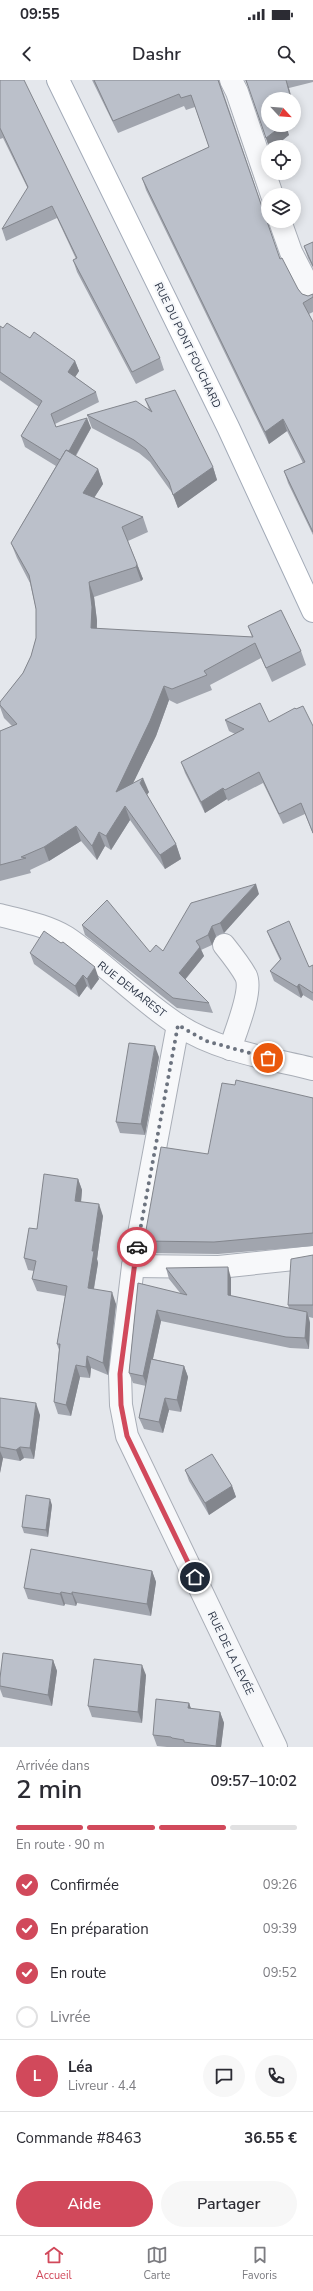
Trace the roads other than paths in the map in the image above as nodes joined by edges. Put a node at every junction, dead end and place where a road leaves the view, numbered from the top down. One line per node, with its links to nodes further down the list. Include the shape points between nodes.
1 (58, 80): 6 (main road, RUE DU PONT FOUCHARD, via 228,427)
2 (231, 80): 3 (street)
3 (270, 188)
4 (282, 228): 5 (street, via 291,252)
5 (313, 295)
6 (313, 611)
7 (0, 915): 9 (street, RUE DEMAREST, via 41,926 65,937)
8 (224, 945): 10 (street, via 247,977 244,1005)
9 (178, 1025): 10 (street, RUE DEMAREST, via 206,1041); 13 (street, RUE DE LA LEVÉE)
10 (230, 1049): 11 (street, RUE DEMAREST)
11 (313, 1069)
12 (313, 1258): 13 (street, via 219,1267)
13 (133, 1266): 14 (street, RUE DE LA LEVÉE, via 120,1374 121,1405 127,1436)
14 (276, 1747)

